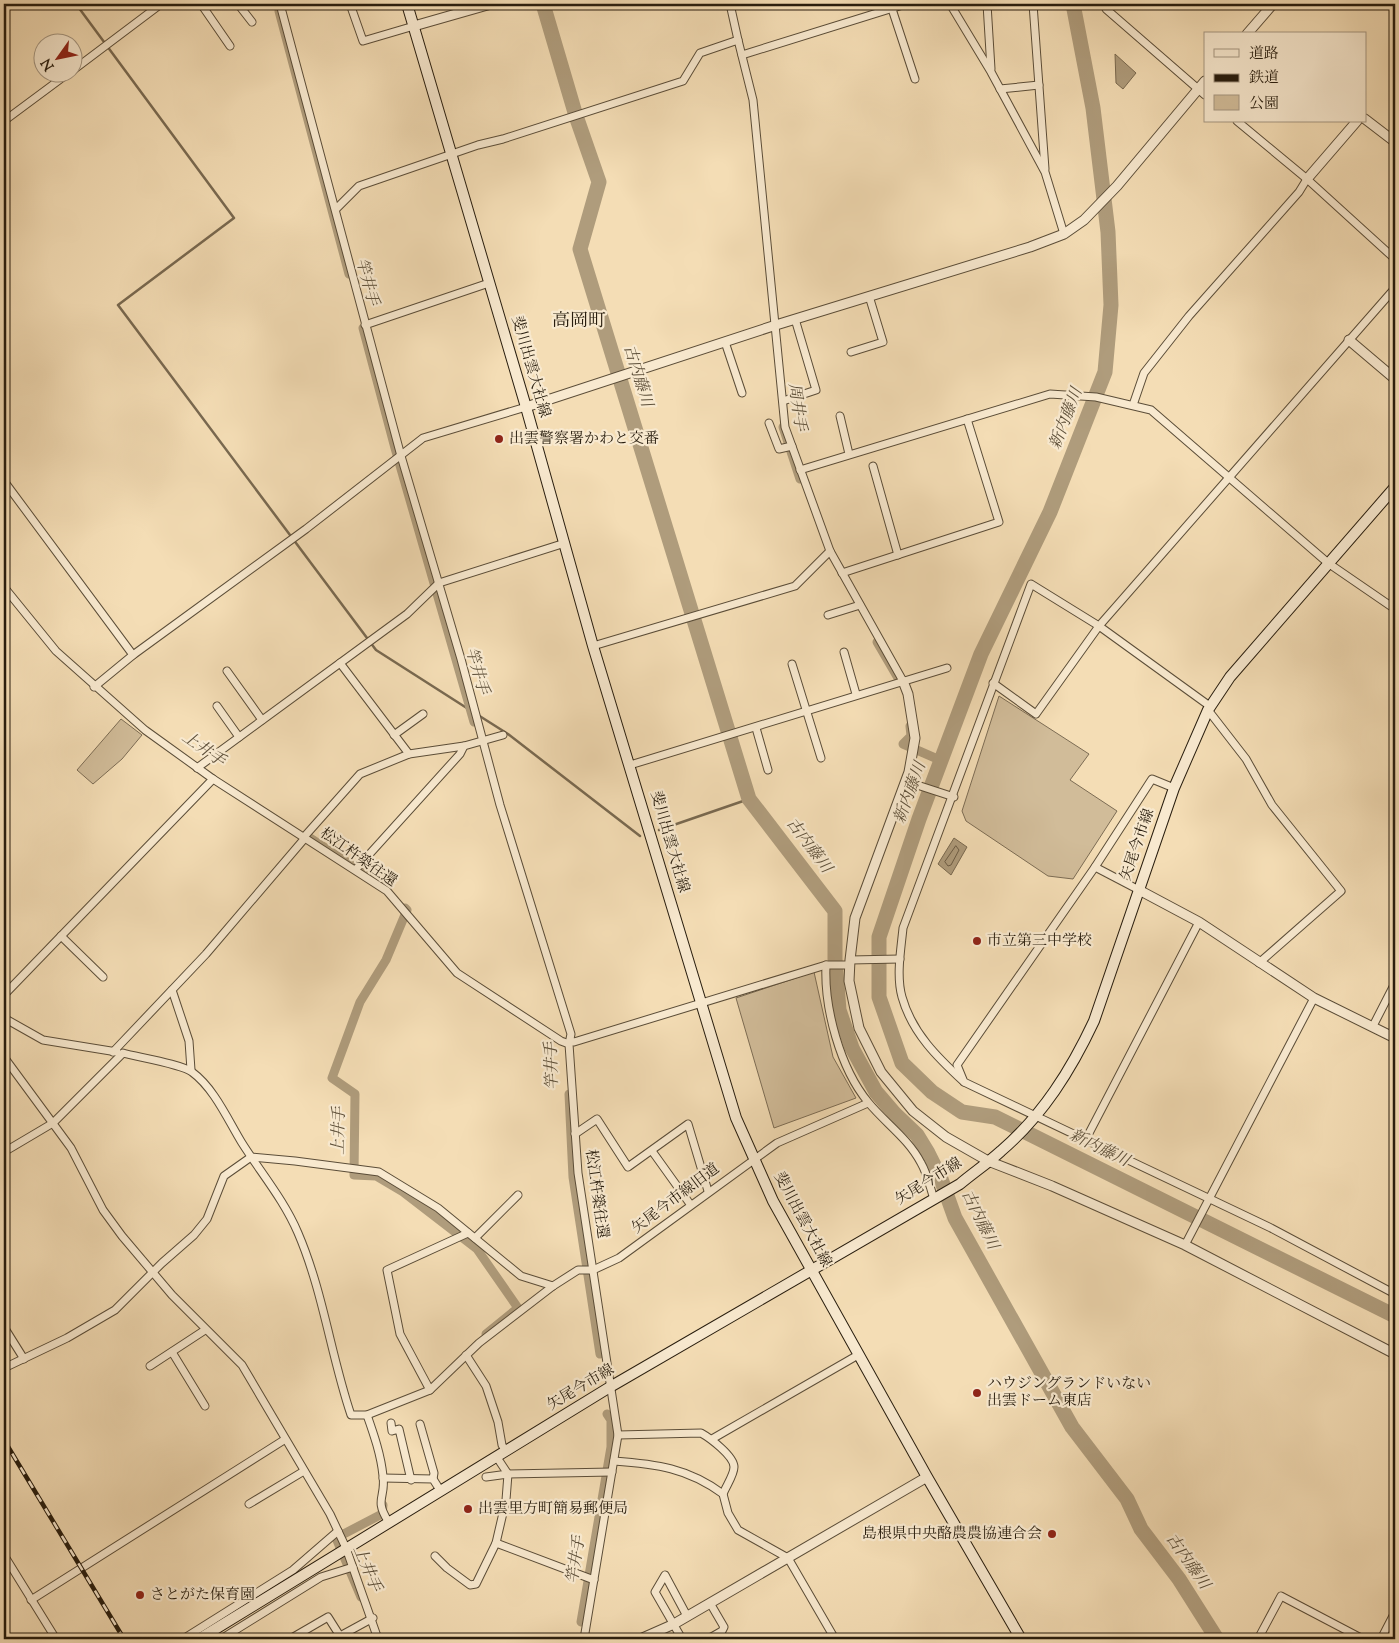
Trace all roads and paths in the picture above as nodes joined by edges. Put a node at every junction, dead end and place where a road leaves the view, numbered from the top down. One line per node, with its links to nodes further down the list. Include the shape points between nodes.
1 (161, 4): 22 (street)
2 (201, 4): 20 (street)
3 (238, 4): 16 (street)
4 (280, 4): 37 (street)
5 (350, 4): 17 (street, via 363,41)
6 (407, 4): 17 (main road, 斐川出雲大社線)
7 (491, 4): 17 (street)
8 (730, 4): 19 (street)
9 (906, 4): 15 (street)
10 (950, 4): 23 (street)
11 (987, 4): 23 (street)
12 (1034, 4): 26 (street)
13 (1106, 4): 28 (street, via 1106,9)
14 (1273, 4): 18 (street)
15 (892, 8): 21 (street); 24 (street)
16 (252, 22)
17 (414, 26): 34 (main road, 斐川出雲大社線)
18 (1249, 32)
19 (738, 40): 21 (street); 34 (street, via 700,53 684,81)
20 (230, 46)
21 (742, 55): 45 (street, via 753,100)
22 (82, 64)
23 (991, 72): 27 (street)
24 (915, 79)
25 (57, 82): 30 (street)
26 (1039, 85): 27 (street); 35 (street)
27 (1000, 88): 35 (street)
28 (1202, 92): 38 (street, via 1084,220)
29 (1366, 120): 33 (street)
30 (4, 121)
31 (1238, 122): 36 (street)
32 (1356, 122): 36 (street)
33 (1395, 142)
34 (451, 154): 37 (street, via 359,186); 40 (main road, 斐川出雲大社線)
35 (1045, 172): 38 (street)
36 (1307, 179): 39 (street); 52 (street, via 1144,373)
37 (336, 209): 44 (street)
38 (1064, 234): 42 (street)
39 (1395, 259)
40 (489, 283): 44 (street); 53 (main road, 斐川出雲大社線)
41 (1395, 288): 46 (street)
42 (869, 296): 43 (street); 48 (street, via 882,342)
43 (796, 319): 45 (street); 51 (street, via 816,390)
44 (365, 325): 59 (street)
45 (776, 325): 47 (street); 51 (street)
46 (1349, 340): 49 (street); 62 (street)
47 (725, 342): 50 (street); 53 (street)
48 (851, 352)
49 (1395, 378)
50 (742, 393)
51 (783, 401): 57 (street, via 785,427)
52 (1133, 405): 55 (street, via 1050,394); 62 (street, via 1151,410)
53 (526, 407): 59 (street, via 423,438); 65 (main road, 斐川出雲大社線)
54 (840, 416): 58 (street)
55 (967, 419): 58 (street); 67 (street, via 1000,522)
56 (768, 423): 57 (street, via 779,449)
57 (792, 446): 61 (street)
58 (849, 454): 61 (street)
59 (401, 456): 70 (street); 78 (street, via 298,535)
60 (872, 466): 67 (street)
61 (800, 470): 66 (street)
62 (1229, 479): 68 (street); 75 (street)
63 (4, 481): 78 (street)
64 (1395, 487): 68 (main road, 矢尾今市線)
65 (565, 543): 70 (street); 76 (main road, 斐川出雲大社線)
66 (830, 551): 69 (street); 76 (street, via 795,586)
67 (898, 555): 69 (street)
68 (1328, 563): 73 (street); 88 (main road, 矢尾今市線, via 1230,677)
69 (842, 573): 72 (street)
70 (439, 584): 79 (street, via 407,614); 96 (street)
71 (4, 588): 85 (street, 松江杵築往還, via 56,651)
72 (860, 606): 74 (street); 83 (street)
73 (1395, 609)
74 (828, 615)
75 (1099, 626): 84 (street, via 1036,714); 84 (street, via 1031,584); 88 (street)
76 (594, 646): 100 (main road, 斐川出雲大社線)
77 (844, 652): 86 (street)
78 (132, 654): 85 (street)
79 (340, 663): 91 (street); 93 (street)
80 (792, 664): 89 (street)
81 (947, 668): 83 (street)
82 (227, 671): 91 (street)
83 (903, 681): 86 (street); 104 (street, via 915,738)
84 (993, 683): 106 (street)
85 (94, 687): 101 (street, 松江杵築往還)
86 (856, 694): 89 (street)
87 (217, 706): 95 (street)
88 (1209, 708): 105 (main road, 矢尾今市線); 115 (street, via 1246,758 1272,805 1341,891)
89 (808, 709): 92 (street); 99 (street)
90 (423, 714): 93 (street)
91 (262, 720): 95 (street)
92 (756, 728): 100 (street); 102 (street)
93 (394, 735): 98 (street)
94 (503, 735): 96 (street)
95 (239, 737): 101 (street)
96 (482, 739): 97 (street); 126 (street, via 571,1034)
97 (464, 746): 98 (street); 109 (street)
98 (409, 754): 107 (street, via 360,774)
99 (821, 758)
100 (630, 765): 122 (main road, 斐川出雲大社線)
101 (197, 768): 103 (street, 松江杵築往還)
102 (768, 770)
103 (213, 779): 107 (street, 松江杵築往還); 112 (street)
104 (909, 782): 106 (street); 114 (street, via 855,918)
105 (1174, 788): 108 (street, via 1152,779); 110 (main road, 矢尾今市線)
106 (952, 796): 113 (street, via 904,928)
107 (305, 837): 109 (street, 松江杵築往還); 119 (street)
108 (1095, 867): 110 (street); 131 (street, via 957,1064)
109 (356, 870): 126 (street, 松江杵築往還, via 387,891 457,973 561,1042)
110 (1139, 890): 111 (street); 133 (main road, 矢尾今市線, via 1094,1021 1056,1091)
111 (1199, 922): 115 (street); 136 (street)
112 (60, 936): 117 (street); 120 (street)
113 (900, 959): 114 (street); 131 (street, via 901,996 917,1031 938,1059)
114 (850, 962): 116 (street); 141 (street, via 848,981 859,1028 881,1072 912,1110 946,1137)
115 (1259, 963): 121 (street)
116 (826, 965): 122 (street); 132 (street, via 825,983 832,1022 843,1058)
117 (103, 977)
118 (1395, 983): 124 (street)
119 (172, 990): 127 (street); 130 (street, via 189,1041)
120 (4, 995)
121 (1314, 998): 124 (street); 144 (street)
122 (700, 1002): 126 (street); 140 (main road, 斐川出雲大社線, via 736,1118)
123 (4, 1018): 127 (street, via 43,1040)
124 (1373, 1026): 125 (street)
125 (1395, 1038)
126 (570, 1043): 135 (street, 松江杵築往還)
127 (113, 1052): 128 (street)
128 (123, 1053): 130 (street); 134 (street)
129 (4, 1057): 134 (street)
130 (191, 1070): 139 (street, via 207,1088)
131 (964, 1082): 133 (street)
132 (868, 1103): 140 (street, 矢尾今市線旧道, via 777,1143); 145 (street, via 922,1163)
133 (1036, 1115): 136 (street); 141 (main road, 矢尾今市線)
134 (54, 1123): 138 (street); 152 (street, via 71,1148 103,1210)
135 (575, 1134): 137 (street, via 597,1118 628,1167); 150 (street, 松江杵築往還)
136 (1086, 1139): 144 (street)
137 (652, 1151): 142 (street, via 688,1124); 146 (street)
138 (4, 1152)
139 (251, 1157): 147 (street, via 379,1172 438,1208); 152 (street, via 224,1176 208,1219); 167 (street, via 275,1191 304,1249 351,1415)
140 (753, 1158): 142 (street, 矢尾今市線旧道); 151 (main road, 斐川出雲大社線)
141 (988, 1161): 145 (main road, 矢尾今市線, via 960,1184); 149 (street)
142 (708, 1191): 146 (street, 矢尾今市線旧道)
143 (518, 1195): 148 (street)
144 (1208, 1198): 149 (street); 154 (street)
145 (934, 1199): 151 (main road, 矢尾今市線)
146 (690, 1204): 150 (street, 矢尾今市線旧道, via 637,1246)
147 (468, 1232): 148 (street); 165 (street, via 387,1270 400,1334)
148 (475, 1238): 153 (street, via 521,1276)
149 (1185, 1244): 158 (street)
150 (593, 1270): 153 (street, 矢尾今市線旧道, via 578,1270); 164 (street)
151 (811, 1270): 160 (main road, 斐川出雲大社線); 164 (main road, 矢尾今市線)
152 (153, 1272): 156 (street); 161 (street, via 115,1310)
153 (554, 1286): 159 (street, 矢尾今市線旧道)
154 (1395, 1294)
155 (4, 1327): 161 (street)
156 (205, 1330): 157 (street); 172 (street, via 242,1365)
157 (172, 1352): 162 (street); 166 (street)
158 (1395, 1354)
159 (466, 1355): 165 (street, 矢尾今市線旧道); 173 (street, via 486,1386 498,1422)
160 (858, 1355): 171 (street); 179 (main road, 斐川出雲大社線)
161 (24, 1359): 163 (street)
162 (150, 1366)
163 (4, 1368)
164 (610, 1387): 170 (street); 173 (main road, 矢尾今市線)
165 (430, 1390): 167 (street)
166 (205, 1406)
167 (367, 1415): 180 (street, via 378,1445)
168 (391, 1423): 182 (street, via 392,1431 399,1429)
169 (420, 1424): 181 (street)
170 (618, 1435): 171 (street, via 701,1432); 174 (street)
171 (712, 1439): 184 (street, via 732,1460 734,1468)
172 (284, 1440): 175 (street); 195 (street)
173 (501, 1453): 177 (street); 183 (main road, 矢尾今市線)
174 (614, 1462): 176 (street); 184 (street, via 655,1464 691,1476)
175 (304, 1471): 185 (street); 187 (street)
176 (612, 1472): 177 (street); 194 (street)
177 (508, 1474): 178 (street); 188 (street)
178 (486, 1477)
179 (926, 1477): 192 (street); 212 (main road, 斐川出雲大社線)
180 (384, 1478): 182 (street); 186 (street, via 380,1508)
181 (433, 1479): 182 (street); 183 (street)
182 (411, 1480)
183 (440, 1490): 186 (main road, 矢尾今市線)
184 (723, 1494): 192 (street, via 728,1513 738,1530)
185 (249, 1504)
186 (388, 1521): 189 (main road, 矢尾今市線)
187 (338, 1531): 189 (street); 202 (street, via 293,1570)
188 (496, 1543): 191 (street, via 476,1584 470,1584); 194 (street)
189 (346, 1548): 193 (street); 203 (main road, 矢尾今市線)
190 (4, 1555): 195 (street)
191 (435, 1556)
192 (788, 1558): 196 (street); 211 (street)
193 (353, 1567): 199 (street); 204 (street, via 322,1578)
194 (594, 1580): 207 (street)
195 (32, 1600): 201 (street)
196 (710, 1603): 198 (street); 210 (street, via 724,1627)
197 (1395, 1612): 215 (street)
198 (688, 1616): 200 (street); 200 (street, via 665,1575 655,1592)
199 (372, 1618): 205 (street, via 340,1636 328,1617); 206 (street)
200 (674, 1624): 208 (street); 209 (street)
201 (56, 1639)
202 (183, 1639)
203 (199, 1639)
204 (221, 1639)
205 (290, 1639)
206 (378, 1639)
207 (584, 1639)
208 (640, 1639)
209 (682, 1639)
210 (708, 1639)
211 (835, 1639)
212 (1021, 1639)
213 (1258, 1639): 214 (street, via 1281,1596)
214 (1363, 1639)
215 (1381, 1639)

